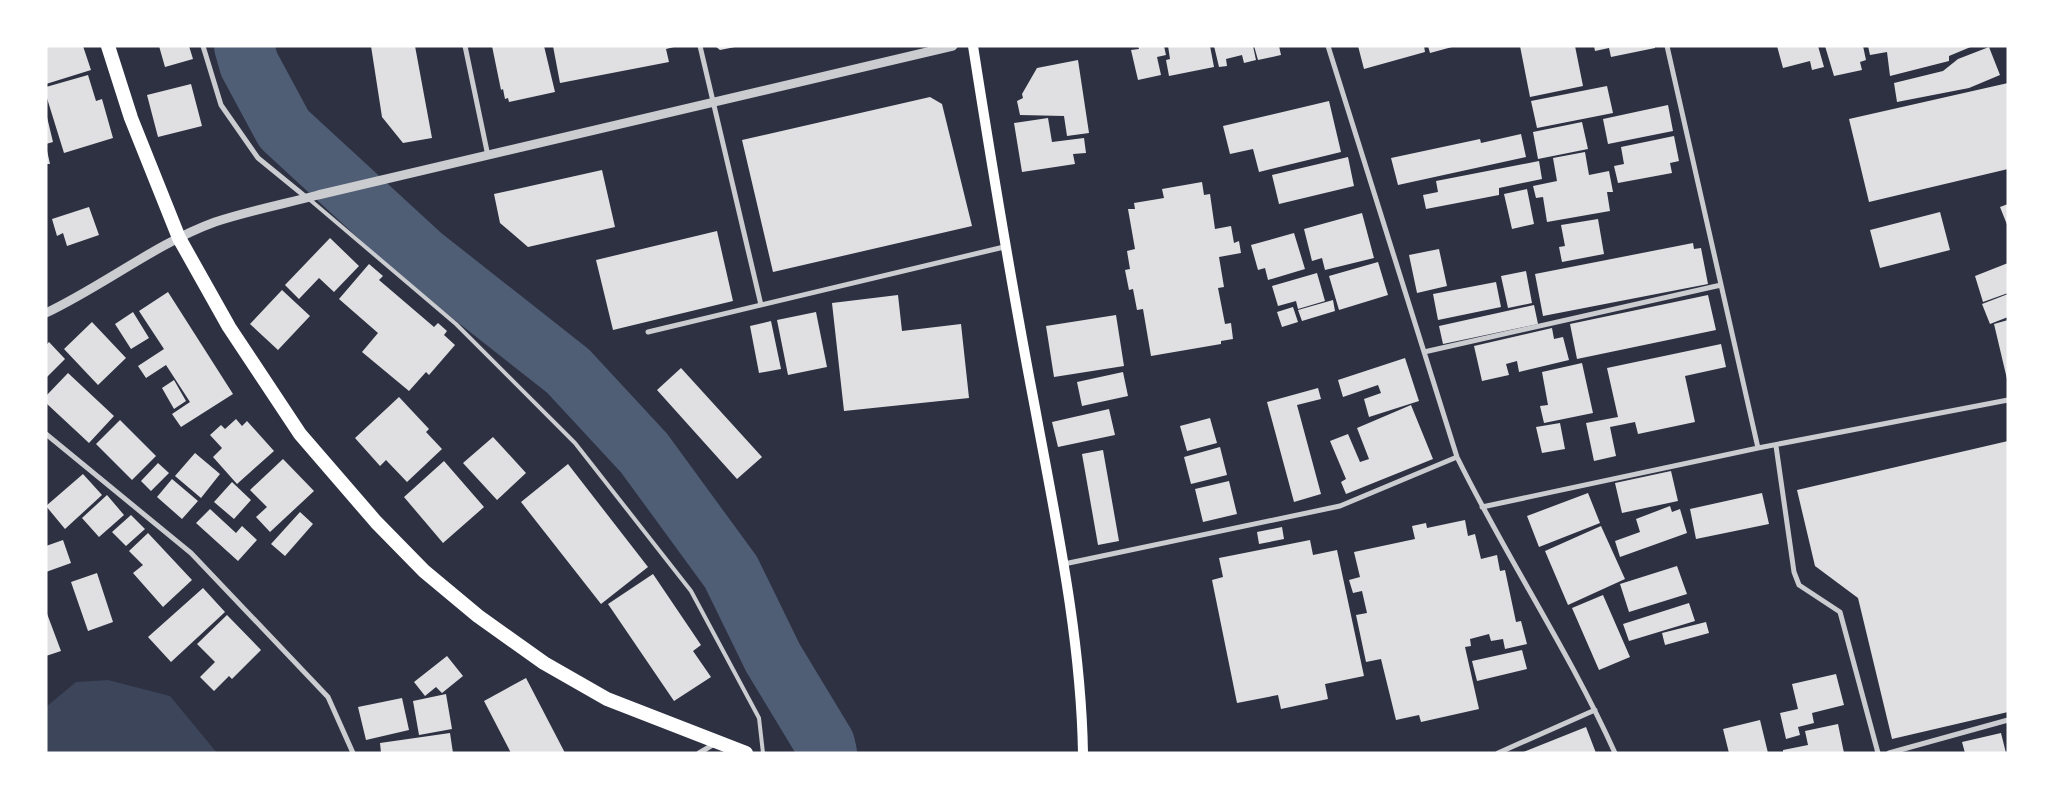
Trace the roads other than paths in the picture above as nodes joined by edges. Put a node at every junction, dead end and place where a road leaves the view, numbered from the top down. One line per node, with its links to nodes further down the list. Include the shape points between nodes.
1 (108, 46): 12 (highway, via 131,118)
2 (203, 46): 11 (street, via 221,105 258,158)
3 (465, 46): 10 (street)
4 (700, 46): 9 (street)
5 (953, 46): 9 (street)
6 (973, 46): 13 (main road)
7 (1328, 46): 18 (street)
8 (1667, 46): 14 (street)
9 (712, 104): 10 (street); 15 (street)
10 (488, 157): 11 (street)
11 (308, 198): 12 (street, via 215,222); 33 (lane, via 456,324 574,443 691,591 759,718)
12 (179, 238): 16 (street, via 80,297); 29 (highway, via 229,327 300,434 376,522 424,571 478,616 544,663 607,699)
13 (1004, 247): 15 (street); 26 (main road)
14 (1721, 285): 18 (street); 23 (street)
15 (761, 305): 17 (street)
16 (46, 313)
17 (648, 332)
18 (1424, 352): 24 (street)
19 (2007, 400): 20 (street); 22 (street)
20 (2008, 407)
21 (46, 434): 30 (street, via 198,560 328,698)
22 (1776, 446): 23 (street); 37 (street, via 1794,572 1799,585 1840,612)
23 (1758, 448): 25 (street)
24 (1457, 457): 25 (street); 26 (street, via 1340,506)
25 (1482, 507): 27 (street)
26 (1064, 564): 34 (main road, via 1082,705)
27 (1595, 710): 35 (street); 36 (street)
28 (2008, 720): 38 (street)
29 (718, 742): 31 (street); 32 (highway)
30 (353, 753)
31 (699, 753)
32 (746, 753)
33 (763, 753)
34 (1083, 753)
35 (1498, 753)
36 (1615, 753)
37 (1878, 753)
38 (1889, 753)

